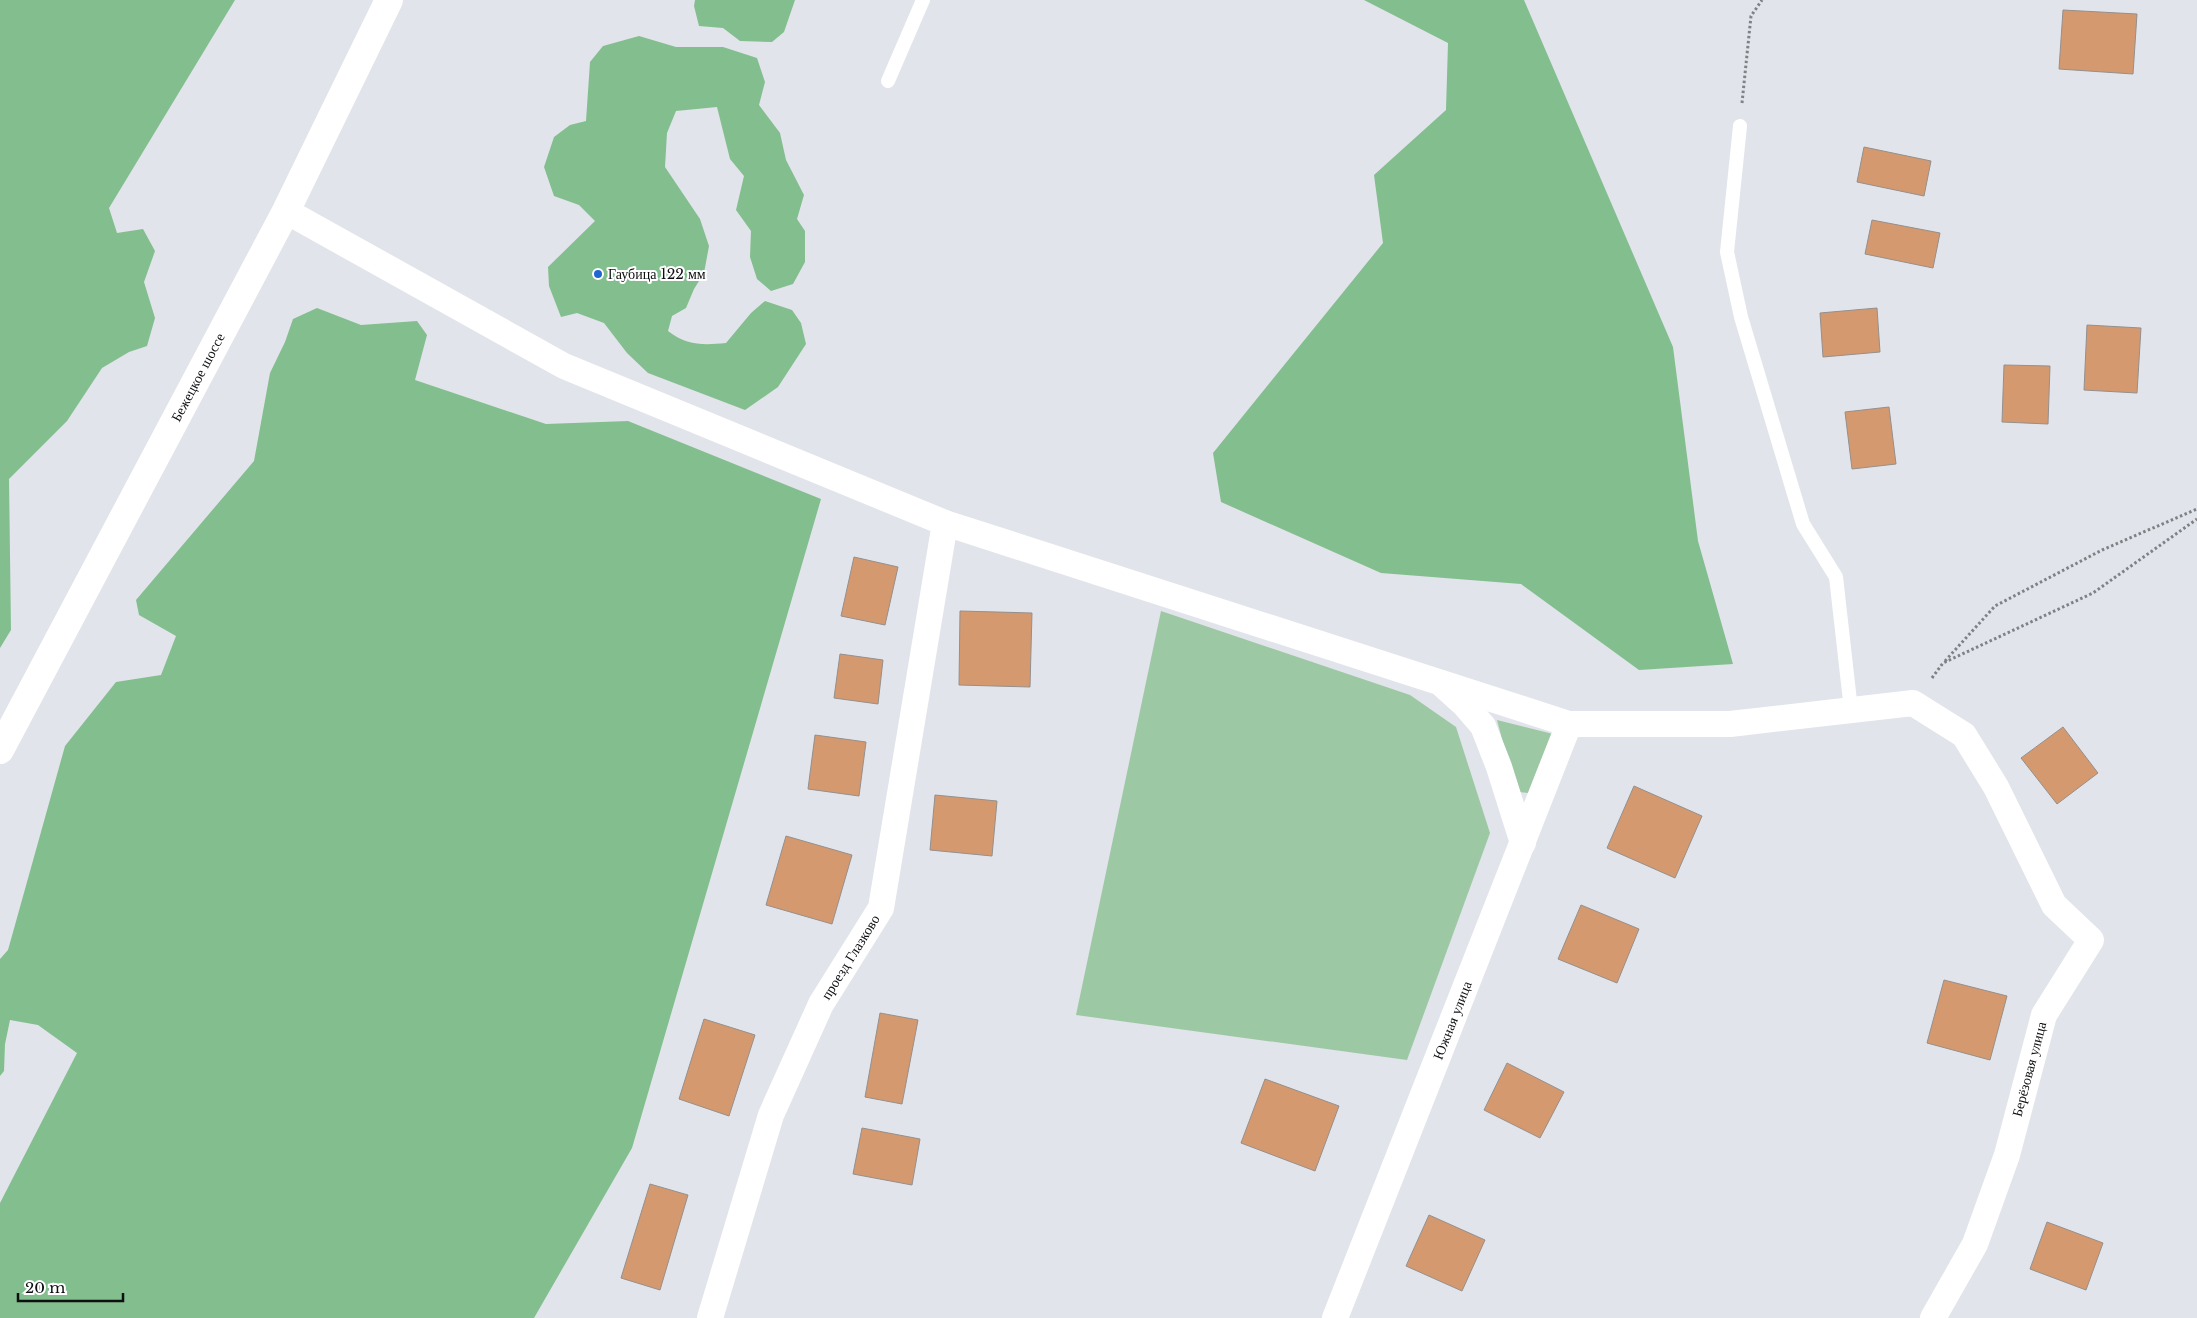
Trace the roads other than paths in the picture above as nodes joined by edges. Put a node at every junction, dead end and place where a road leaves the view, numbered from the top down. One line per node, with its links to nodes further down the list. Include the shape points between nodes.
1 (389, 0): 5 (main road, Бежецкое шоссе)
2 (923, 0): 3 (lane)
3 (888, 81)
4 (1740, 126): 8 (lane, via 1727,252 1741,317 1803,524 1836,577)
5 (286, 211): 6 (street, via 564,366); 10 (main road, Бежецкое шоссе)
6 (945, 523): 7 (street); 12 (street, проезд Глазково, via 881,908 821,1004 771,1115)
7 (1439, 682): 9 (street); 11 (street, via 1483,726)
8 (1851, 710): 9 (street, via 1730,724); 14 (street, Берёзовая улица, via 1913,703 1964,735 1996,787 2054,905 2090,940 2044,1015 2007,1155 1976,1244)
9 (1569, 724): 11 (street, Южная улица)
10 (0, 750)
11 (1523, 843): 13 (street, Южная улица)
12 (710, 1318)
13 (1335, 1318)
14 (1933, 1318)

